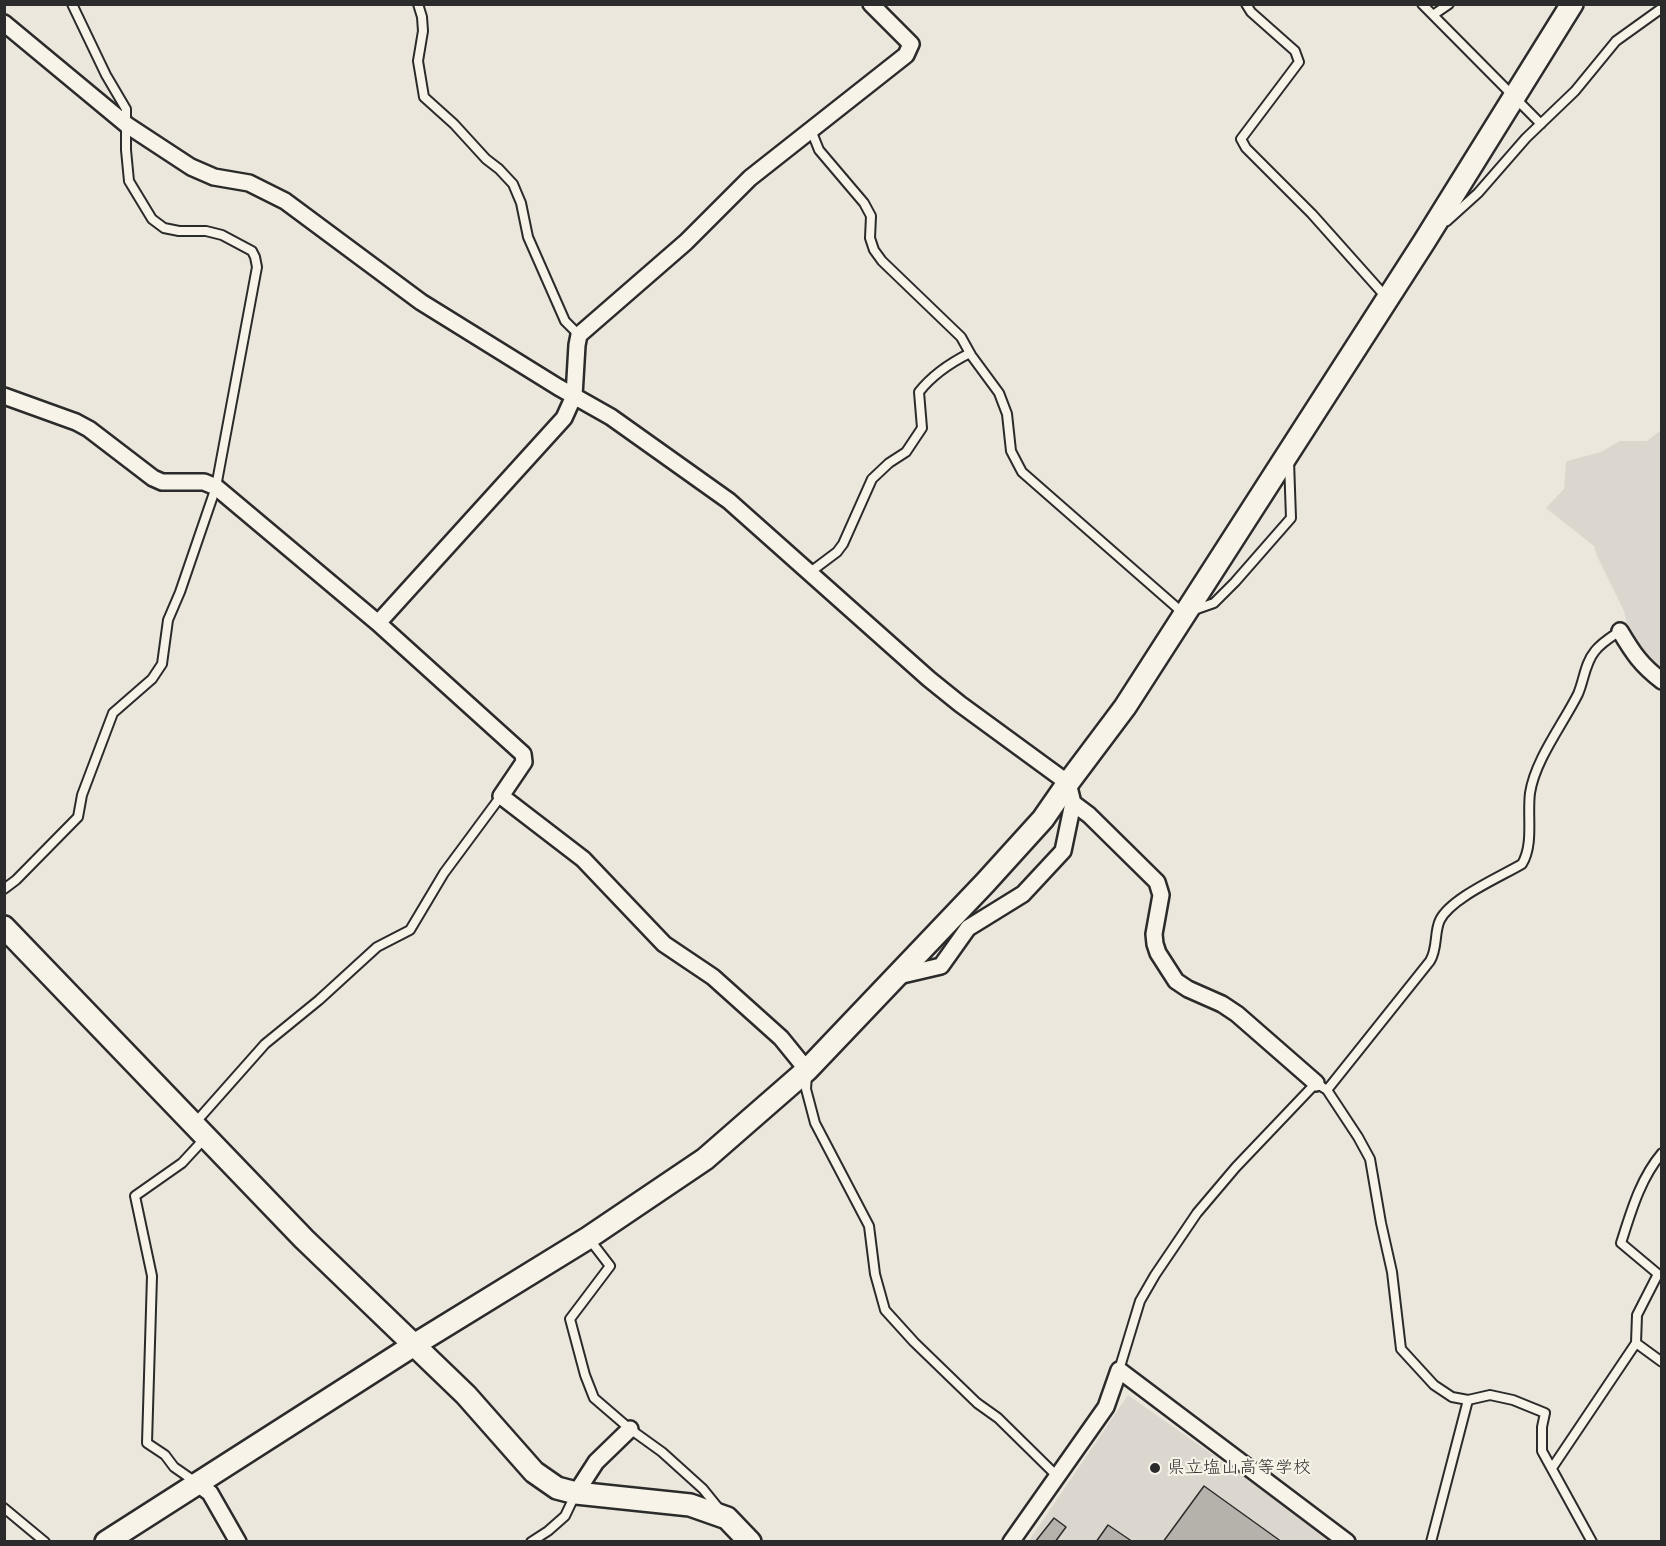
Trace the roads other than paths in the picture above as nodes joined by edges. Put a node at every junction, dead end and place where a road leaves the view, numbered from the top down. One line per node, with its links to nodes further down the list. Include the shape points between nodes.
1 (72, 4): 13 (lane, via 126,109)
2 (418, 4): 17 (lane, via 423,31 418,61 424,97 513,184 528,237 565,321)
3 (871, 4): 14 (street, via 912,44 906,55)
4 (1246, 4): 16 (lane, via 1296,51 1299,62 1241,139 1245,148 1312,214)
5 (1422, 4): 9 (lane)
6 (1449, 4): 9 (lane)
7 (1572, 4): 11 (street)
8 (1662, 8): 12 (lane, via 1616,41 1575,91)
9 (1433, 15): 11 (lane)
10 (4, 23): 13 (street)
11 (1514, 99): 12 (lane); 15 (street)
12 (1541, 124): 15 (lane, via 1478,193)
13 (127, 125): 20 (street, via 191,167 214,177 249,183 285,201 420,302); 22 (lane, via 129,181 152,219 164,228 222,235 252,251 255,257 257,267)
14 (812, 130): 17 (street, via 750,178 686,242); 18 (lane, via 819,150 871,216 874,250 961,337)
15 (1424, 242): 16 (street)
16 (1387, 299): 21 (street)
17 (579, 335): 20 (street)
18 (970, 352): 23 (lane, via 948,364 919,392 922,428 906,452 872,479 837,552); 24 (lane, via 999,393 1007,414 1011,451 1022,472)
19 (4, 396): 22 (street, via 89,429 162,482 204,482)
20 (574, 396): 23 (street, via 611,417 729,501); 25 (street, via 564,418)
21 (1289, 452): 24 (street); 24 (lane, via 1291,518 1214,603)
22 (216, 487): 25 (street); 30 (lane, via 168,620 162,664 152,679 113,713 82,795 78,817)
23 (809, 573): 28 (street, via 929,679)
24 (1184, 614): 28 (street)
25 (378, 624): 29 (street, via 524,754 524,762)
26 (1620, 631): 27 (street, via 1645,668); 34 (lane, via 1590,659 1578,692 1535,773 1530,792 1527,855 1522,864 1455,902 1440,920 1430,961)
27 (1662, 681)
28 (1070, 793): 32 (street); 32 (street, via 1064,851 1023,894 968,928 941,966); 34 (street, via 1157,882 1161,895 1155,944 1176,981 1237,1014)
29 (501, 796): 33 (street, via 583,859 664,944 713,976 781,1038); 35 (lane, via 444,873 410,930 376,947 265,1044)
30 (4, 889)
31 (4, 927): 35 (street)
32 (894, 977): 33 (street)
33 (807, 1071): 37 (street, via 705,1160); 45 (lane, via 815,1123 868,1226 885,1310 969,1396 998,1418)
34 (1322, 1087): 41 (lane, via 1236,1167 1197,1213 1140,1301); 42 (lane, via 1370,1159 1392,1272 1401,1349 1434,1385 1452,1397)
35 (200, 1130): 39 (street); 46 (lane, via 182,1163 135,1196 152,1276 147,1443)
36 (1662, 1153): 38 (lane, via 1651,1166 1633,1204 1621,1244 1659,1274 1637,1315)
37 (588, 1238): 39 (street); 43 (lane, via 610,1266 570,1319 594,1398)
38 (1636, 1343): 40 (lane); 44 (lane)
39 (414, 1346): 46 (street); 47 (street, via 466,1395 534,1472 557,1488)
40 (1662, 1362)
41 (1119, 1370): 45 (street, via 1106,1407); 56 (street)
42 (1468, 1400): 44 (lane, via 1490,1395 1545,1413 1542,1451); 57 (lane)
43 (630, 1429): 47 (street, via 596,1462); 49 (lane, via 703,1489)
44 (1552, 1468): 58 (lane)
45 (1058, 1477): 55 (street)
46 (198, 1484): 51 (street); 52 (street, via 210,1493)
47 (576, 1493): 49 (street, via 690,1505); 53 (lane, via 565,1516)
48 (4, 1508): 50 (lane)
49 (727, 1518): 54 (street)
50 (45, 1542)
51 (106, 1542)
52 (238, 1542)
53 (531, 1542)
54 (750, 1542)
55 (1011, 1542)
56 (1347, 1542)
57 (1431, 1542)
58 (1592, 1542)

